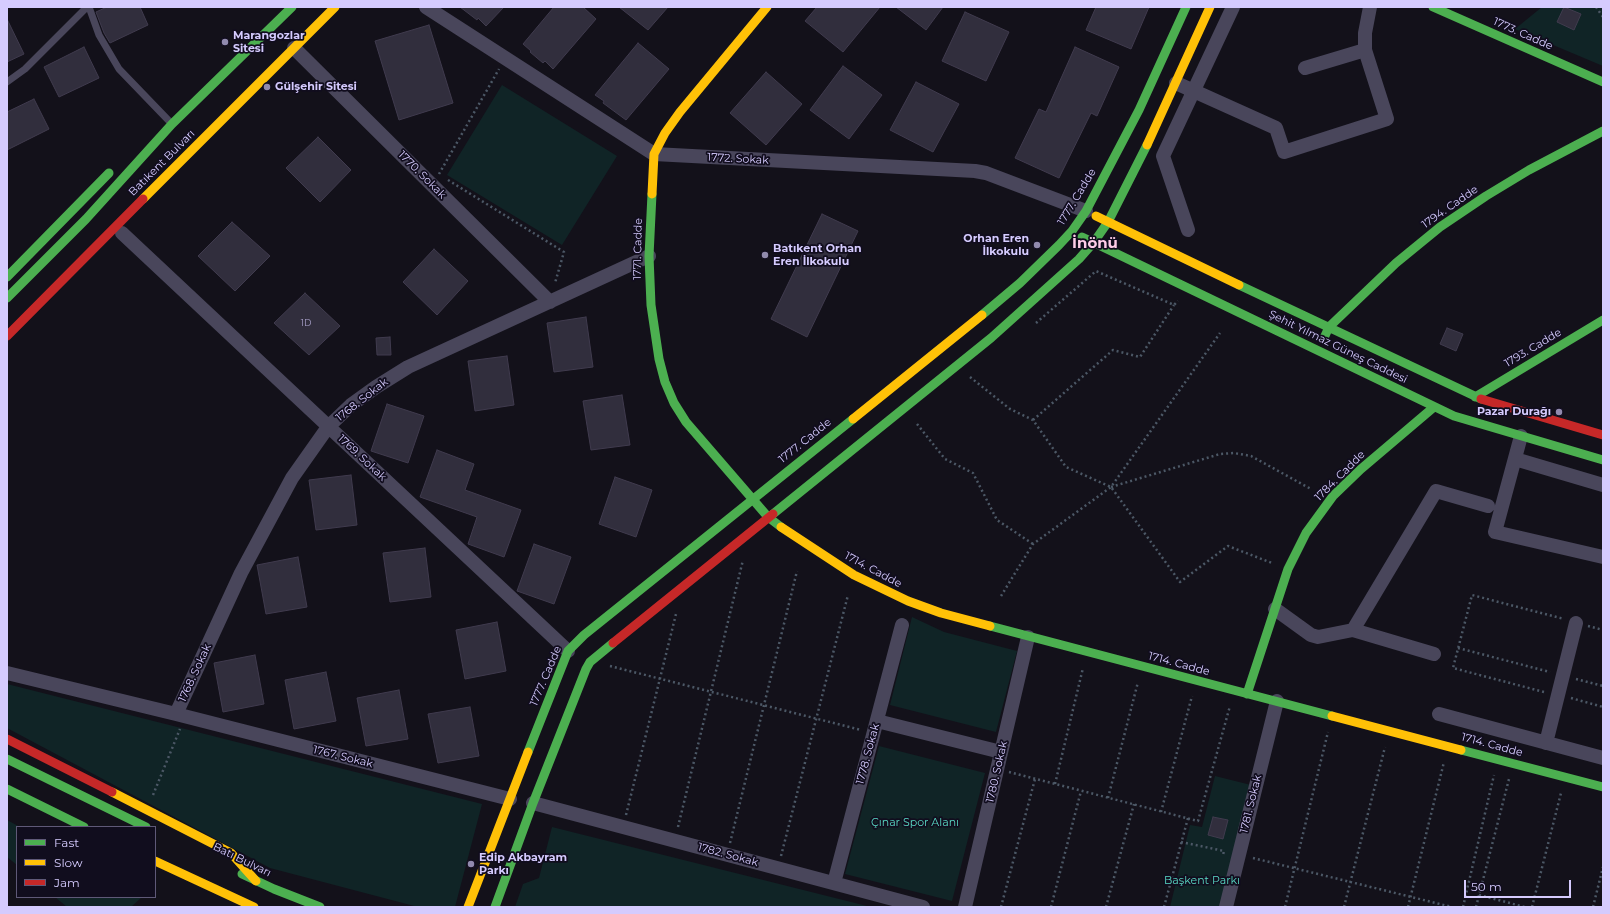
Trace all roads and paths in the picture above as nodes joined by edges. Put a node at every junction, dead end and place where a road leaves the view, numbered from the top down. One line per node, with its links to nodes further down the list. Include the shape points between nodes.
1 (88, 7): 17 (lane, via 25,69); 21 (lane, via 99,35 119,69)
2 (292, 7): 21 (main road, Batıkent Bulvarı)
3 (335, 7): 13 (main road, Batıkent Bulvarı)
4 (426, 7): 15 (street, 1772. Sokak)
5 (766, 7): 24 (main road, 1771. Cadde, via 680,112)
6 (1186, 7): 28 (main road, 1777. Cadde, via 1139,110)
7 (1210, 7): 19 (main road)
8 (1233, 7): 20 (street)
9 (1370, 7): 14 (street)
10 (1433, 7): 18 (main road, 1773. Cadde)
11 (1596, 7): 12 (path)
12 (1603, 17)
13 (294, 48): 26 (street, 1770. Sokak); 27 (main road, Batıkent Bulvarı)
14 (1365, 50): 16 (street); 20 (street, via 1387,120 1284,152 1276,128)
15 (505, 58): 24 (street, 1772. Sokak); 26 (path)
16 (1306, 68)
17 (7, 82)
18 (1603, 82)
19 (1176, 83): 20 (street); 29 (main road)
20 (1194, 91): 30 (street, via 1162,156)
21 (172, 124): 23 (main road, Batıkent Bulvarı)
22 (1603, 131): 42 (main road, 1794. Cadde, via 1528,170 1440,227 1396,263)
23 (148, 150): 35 (main road, via 108,173); 37 (main road, Batıkent Bulvarı, via 86,219)
24 (654, 154): 28 (street, 1772. Sokak, via 975,171); 34 (main road, 1771. Cadde)
25 (446, 179): 38 (path, via 564,252)
26 (433, 186): 38 (street, 1770. Sokak)
27 (138, 204): 32 (main road, via 138,214); 44 (main road, Batıkent Bulvarı)
28 (1086, 211): 29 (main road, Şehit Yılmaz Güneş Caddesi); 31 (main road, 1777. Cadde)
29 (1108, 222): 33 (main road); 42 (main road, Şehit Yılmaz Güneş Caddesi)
30 (1188, 230)
31 (1072, 231): 33 (main road, Şehit Yılmaz Güneş Caddesi); 61 (main road, 1777. Cadde, via 1020,283)
32 (122, 233): 44 (main road); 53 (street, 1769. Sokak)
33 (1094, 242): 36 (main road, Şehit Yılmaz Güneş Caddesi); 46 (main road, via 1058,280)
34 (649, 256): 38 (street, 1768. Sokak); 61 (main road, 1771. Cadde, via 654,324 665,382 686,422)
35 (7, 277)
36 (1189, 288): 39 (path); 45 (main road, Şehit Yılmaz Güneş Caddesi)
37 (7, 298)
38 (550, 302): 53 (street, 1768. Sokak, via 408,367 351,405)
39 (1174, 305): 41 (path, via 1096,271); 51 (path, via 1140,357 1113,350)
40 (1603, 320): 49 (main road, 1793. Cadde)
41 (1031, 327)
42 (1329, 327): 45 (main road); 49 (main road, Şehit Yılmaz Güneş Caddesi)
43 (1220, 333): 59 (path)
44 (10, 339)
45 (1318, 350): 50 (main road, Şehit Yılmaz Güneş Caddesi)
46 (957, 366): 48 (path); 63 (main road)
47 (977, 373): 48 (path)
48 (971, 378): 51 (path, via 1010,409)
49 (1475, 397): 54 (main road, Şehit Yılmaz Güneş Caddesi)
50 (1434, 407): 55 (main road, Şehit Yılmaz Güneş Caddesi, via 1475,423); 67 (main road, 1784. Cadde, via 1333,496 1306,533)
51 (1033, 420): 59 (path, via 1066,467)
52 (918, 424): 64 (path, via 945,459 973,473 997,520)
53 (328, 427): 79 (street, 1769. Sokak); 97 (street, 1768. Sokak, via 292,478 241,573)
54 (1603, 435)
55 (1521, 436): 56 (street); 57 (main road, Şehit Yılmaz Güneş Caddesi)
56 (1515, 459): 58 (street); 66 (street, via 1495,532)
57 (1603, 460)
58 (1603, 485)
59 (1111, 487): 60 (path, via 1220,454 1234,453 1251,456); 64 (path); 67 (path, via 1180,582 1228,546)
60 (1312, 489)
61 (752, 499): 63 (main road, 1771. Cadde); 79 (main road, 1777. Cadde, via 584,635)
62 (1488, 506): 75 (street, via 1436,491)
63 (768, 518): 77 (main road, 1714. Cadde, via 854,575 901,598 941,613); 82 (main road)
64 (1033, 544): 70 (path)
65 (744, 555): 90 (path)
66 (1603, 557)
67 (1288, 569): 71 (main road, 1784. Cadde)
68 (797, 571): 94 (path)
69 (848, 595): 99 (path)
70 (1001, 596)
71 (1275, 609): 75 (street, via 1311,635 1318,637); 91 (main road, 1784. Cadde)
72 (676, 613): 86 (path)
73 (1576, 623): 76 (path); 78 (path, via 1472,595); 85 (street)
74 (902, 625): 100 (street, 1778. Sokak)
75 (1353, 630): 81 (street)
76 (1603, 630)
77 (1028, 637): 80 (main road, 1714. Cadde); 105 (street, 1780. Sokak)
78 (1458, 648): 85 (path); 92 (path, via 1453,668)
79 (568, 651): 118 (main road, 1777. Cadde)
80 (1087, 652): 83 (main road, 1714. Cadde); 113 (path)
81 (1434, 654)
82 (590, 662): 86 (path); 119 (main road)
83 (1142, 666): 87 (main road, 1714. Cadde); 117 (path)
84 (7, 673): 97 (street, 1767. Sokak)
85 (1563, 676): 88 (path); 92 (street)
86 (660, 679): 90 (path); 126 (path)
87 (1196, 681): 89 (main road, 1714. Cadde); 122 (path)
88 (1603, 686)
89 (1234, 690): 91 (main road, 1714. Cadde); 123 (path, via 1198,821)
90 (711, 692): 94 (path); 127 (path)
91 (1247, 694): 93 (main road, 1714. Cadde)
92 (1558, 695): 95 (path); 103 (street)
93 (1277, 702): 98 (main road, 1714. Cadde); 129 (street, 1781. Sokak)
94 (764, 705): 99 (path); 130 (path)
95 (1603, 707)
96 (1439, 714): 103 (street)
97 (180, 715): 118 (street, 1767. Sokak); 121 (path)
98 (1332, 716): 101 (main road, 1714. Cadde); 135 (path)
99 (817, 718): 100 (path); 134 (path)
100 (875, 727): 105 (street); 139 (street, 1778. Sokak)
101 (1389, 731): 104 (main road, 1714. Cadde); 138 (path)
102 (7, 739): 121 (main road)
103 (1546, 743): 106 (street)
104 (1448, 746): 108 (main road, 1714. Cadde); 143 (path)
105 (1001, 752): 110 (street, 1780. Sokak)
106 (1603, 758)
107 (7, 759): 125 (main road)
108 (1498, 759): 109 (main road, 1714. Cadde); 159 (path)
109 (1513, 763): 111 (main road, 1714. Cadde); 142 (path)
110 (997, 769): 112 (path); 149 (street, 1780. Sokak)
111 (1565, 777): 114 (main road, 1714. Cadde); 162 (path)
112 (1035, 779): 113 (path); 150 (path)
113 (1055, 784): 116 (path)
114 (1603, 787)
115 (7, 789): 124 (main road)
116 (1081, 791): 117 (path); 151 (path)
117 (1108, 798): 120 (path)
118 (510, 799): 146 (main road, 1777. Cadde)
119 (533, 803): 126 (street, 1782. Sokak); 147 (main road)
120 (1134, 804): 122 (path); 152 (path)
121 (146, 810): 137 (main road, via 230,853)
122 (1162, 812): 123 (path)
123 (1188, 818): 128 (path)
124 (82, 826)
125 (144, 826)
126 (623, 827): 127 (street, 1782. Sokak)
127 (674, 841): 130 (street, 1782. Sokak)
128 (1181, 842): 131 (path, via 1224,851); 153 (path)
129 (1239, 854): 135 (path); 154 (street, 1781. Sokak)
130 (726, 855): 134 (street, 1782. Sokak)
131 (1222, 858)
132 (156, 861): 140 (main road)
133 (1603, 867): 163 (path)
134 (778, 868): 139 (street, 1782. Sokak)
135 (1295, 868): 138 (path); 155 (path)
136 (235, 871): 137 (main road, Batı Bulvarı)
137 (256, 881): 145 (main road, Batı Bulvarı)
138 (1350, 882): 143 (path); 156 (path)
139 (834, 884): 148 (street, 1782. Sokak)
140 (205, 885): 141 (main road); 144 (main road)
141 (187, 886)
142 (1479, 895): 160 (path); 161 (path)
143 (1410, 897): 157 (path); 158 (path)
144 (254, 907)
145 (320, 907)
146 (468, 907)
147 (495, 907)
148 (923, 907)
149 (965, 907)
150 (1001, 907)
151 (1051, 907)
152 (1106, 907)
153 (1164, 907)
154 (1226, 907)
155 (1286, 907)
156 (1344, 907)
157 (1408, 907)
158 (1452, 907)
159 (1462, 907)
160 (1476, 907)
161 (1525, 907)
162 (1532, 907)
163 (1592, 907)

